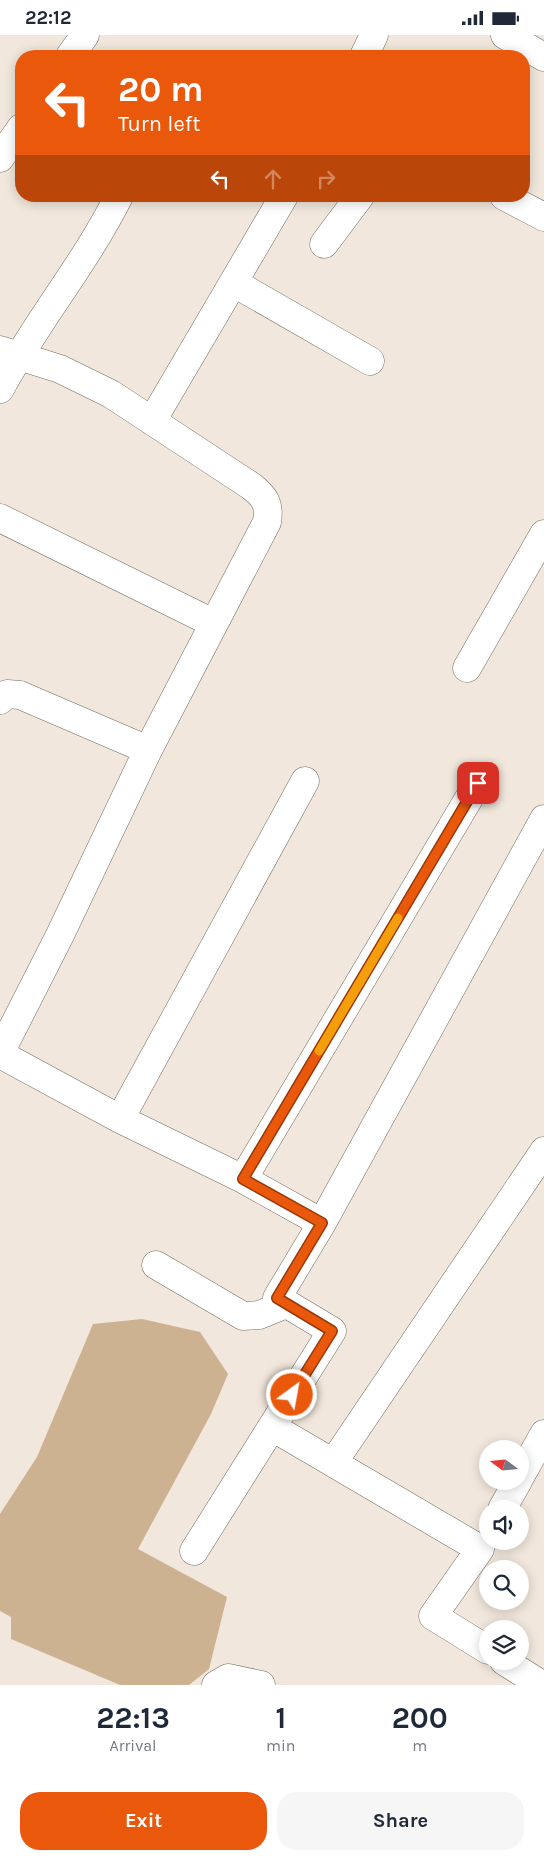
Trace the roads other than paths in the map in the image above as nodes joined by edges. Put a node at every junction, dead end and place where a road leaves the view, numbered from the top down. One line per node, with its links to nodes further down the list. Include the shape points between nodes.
1 (85, 35): 4 (street)
2 (374, 35): 5 (street)
3 (505, 35): 6 (street)
4 (74, 50)
5 (367, 50)
6 (544, 57)
7 (15, 137): 8 (street)
8 (0, 158)
9 (116, 202): 16 (street, via 81,263)
10 (281, 202): 15 (street)
11 (356, 202): 14 (street)
12 (515, 202): 13 (street)
13 (544, 217)
14 (324, 244)
15 (234, 283): 17 (street); 19 (street)
16 (9, 353): 18 (street); 19 (street, via 60,369 90,383)
17 (370, 361)
18 (0, 389)
19 (152, 421): 22 (street, via 251,485 270,507 267,522)
20 (0, 518): 22 (street)
21 (544, 533): 23 (street)
22 (213, 623): 25 (street)
23 (467, 668)
24 (0, 700): 25 (street, via 7,694 20,695)
25 (148, 750): 29 (street)
26 (305, 781): 30 (street)
27 (478, 783): 32 (street)
28 (544, 819): 33 (street)
29 (0, 1053): 30 (street)
30 (120, 1119): 32 (street)
31 (544, 1151): 39 (street)
32 (243, 1179): 33 (street)
33 (322, 1223): 35 (street, via 277,1298)
34 (156, 1265): 35 (street, via 243,1316 259,1315)
35 (286, 1304): 36 (street, via 332,1331)
36 (272, 1427): 39 (street); 42 (street)
37 (544, 1434): 38 (street)
38 (529, 1461)
39 (333, 1463): 40 (street)
40 (479, 1539)
41 (479, 1549): 43 (street, via 433,1615)
42 (194, 1551)
43 (479, 1644)
44 (518, 1670): 47 (street)
45 (216, 1685): 46 (street, via 228,1677)
46 (261, 1685)
47 (542, 1685)

